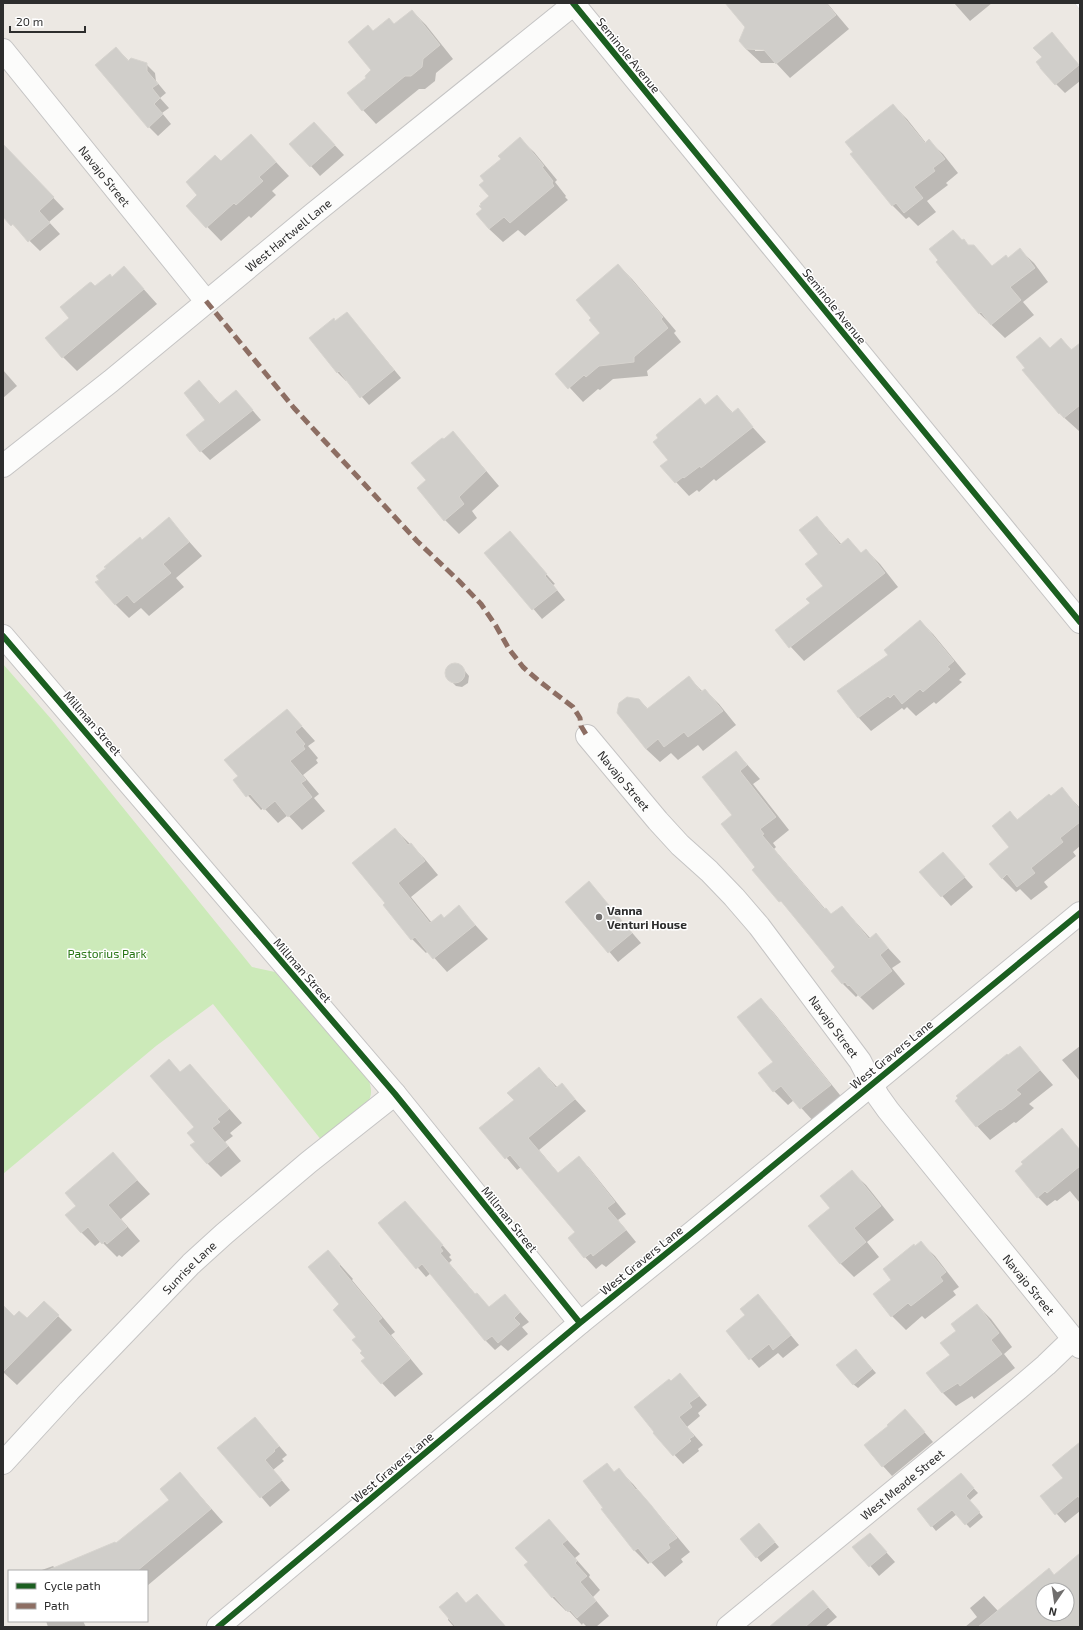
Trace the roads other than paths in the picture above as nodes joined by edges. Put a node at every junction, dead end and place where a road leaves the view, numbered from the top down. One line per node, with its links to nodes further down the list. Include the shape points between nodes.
1 (574, 4): 3 (street, West Hartwell Lane); 5 (street, Seminole Avenue)
2 (3, 50): 3 (street, Navajo Street)
3 (206, 301): 4 (street, West Hartwell Lane, via 111,381)
4 (3, 466)
5 (1080, 622)
6 (3, 636): 10 (street, Millman Street)
7 (587, 736): 9 (street, Navajo Street, via 658,821 680,845 709,870 759,926 860,1061)
8 (1080, 913): 9 (street, West Gravers Lane)
9 (872, 1085): 11 (street, West Gravers Lane); 12 (street, Navajo Street, via 888,1110)
10 (395, 1094): 11 (street, Millman Street); 13 (street, Sunrise Lane, via 304,1166 191,1264)
11 (580, 1323): 14 (street, West Gravers Lane)
12 (1077, 1343): 15 (street, West Meade Street, via 1046,1365)
13 (3, 1463)
14 (218, 1627)
15 (728, 1627)

